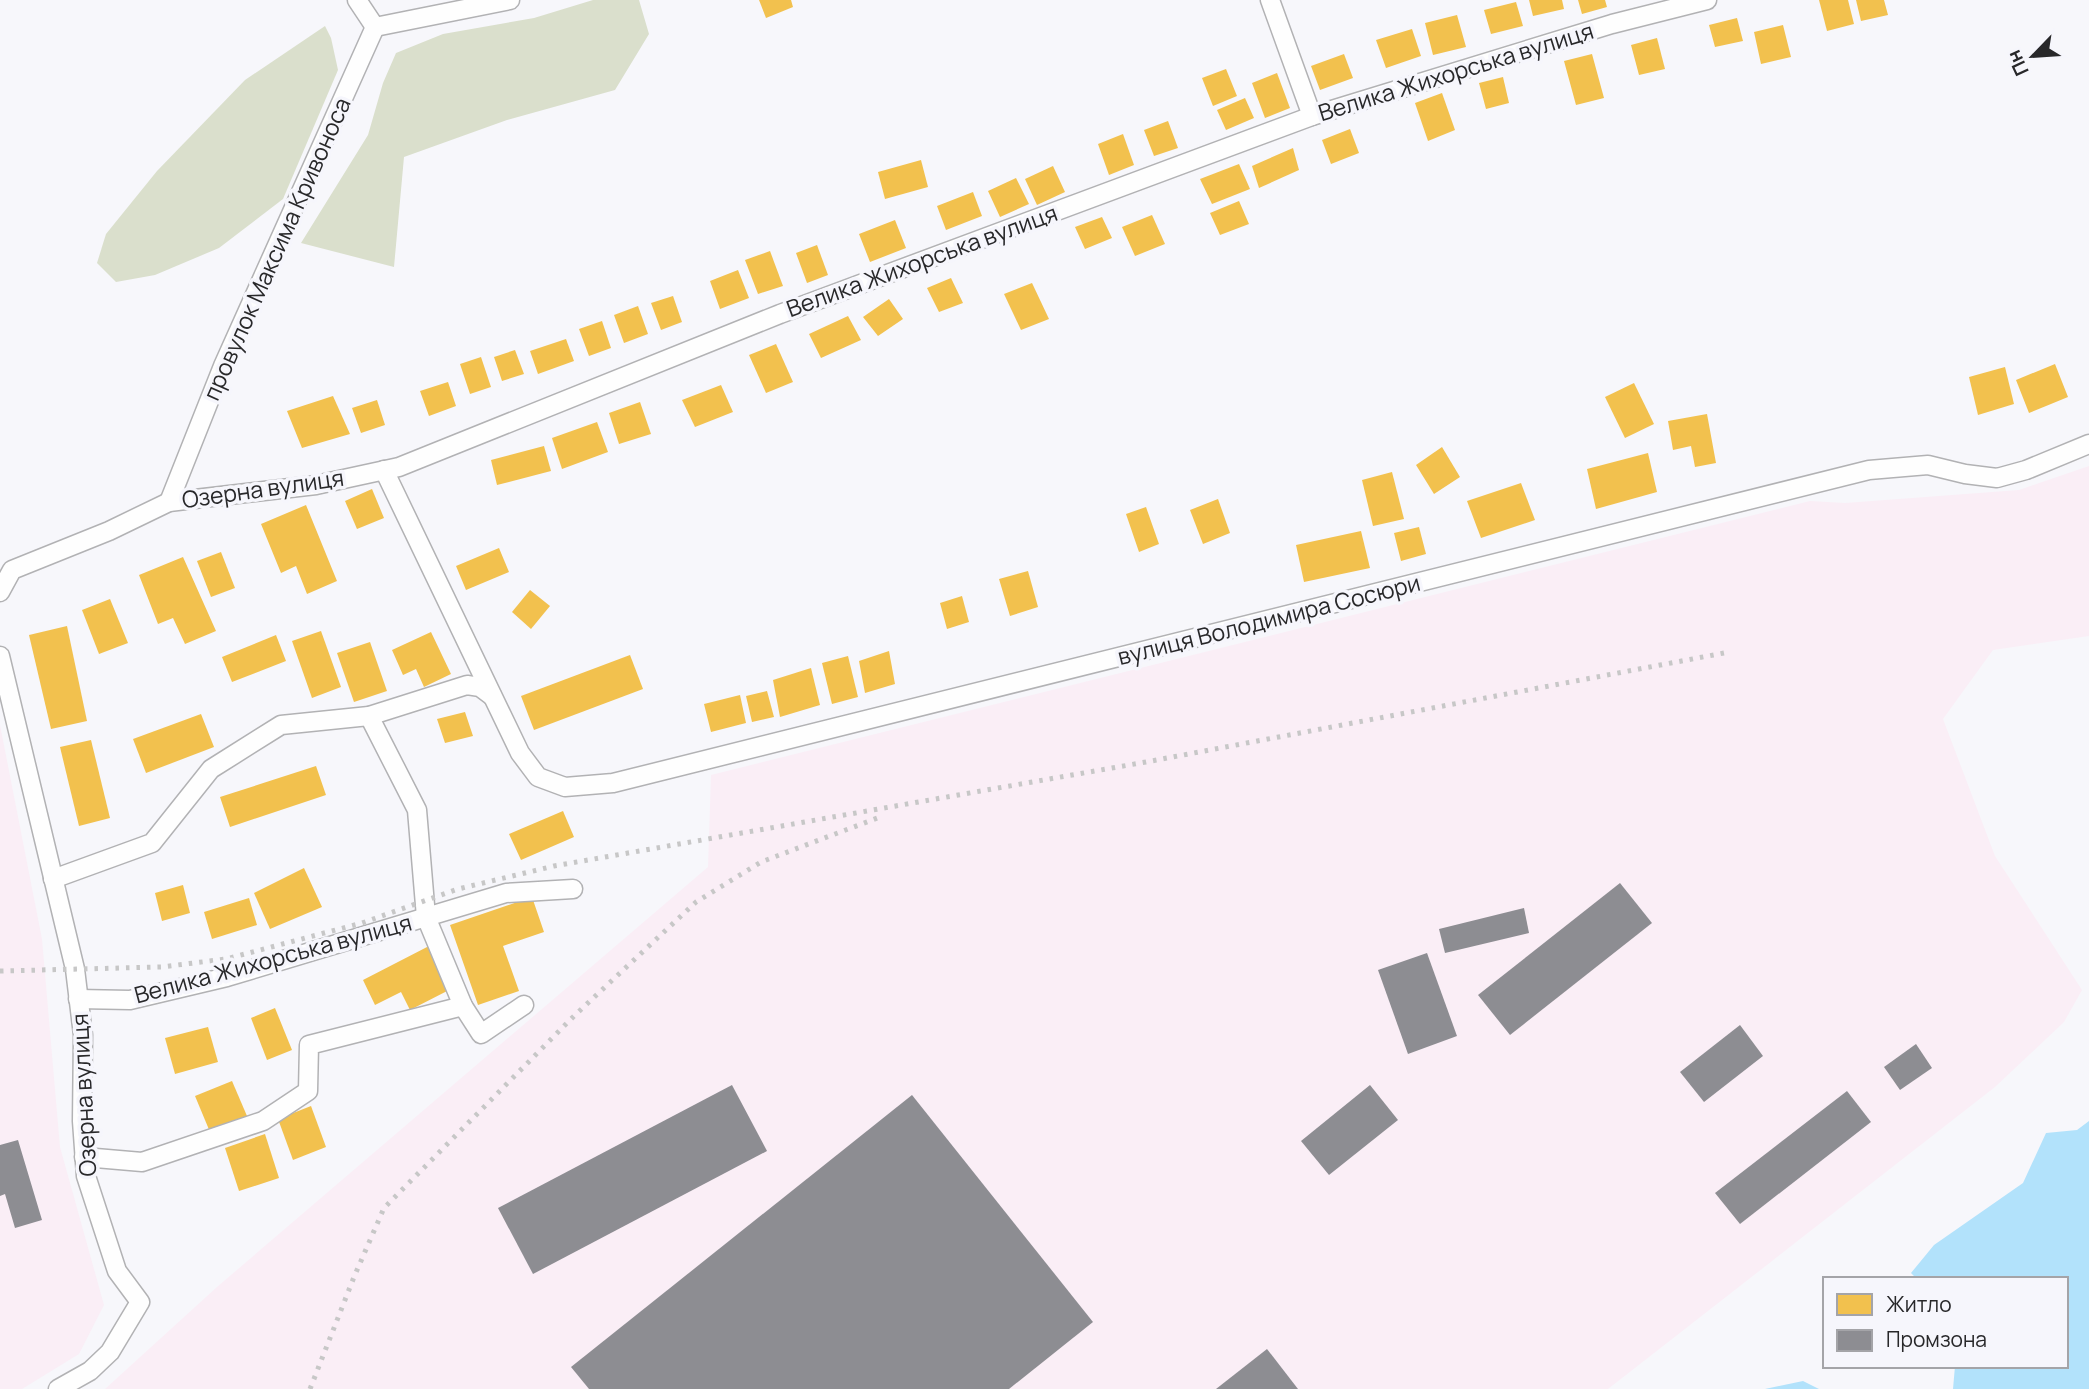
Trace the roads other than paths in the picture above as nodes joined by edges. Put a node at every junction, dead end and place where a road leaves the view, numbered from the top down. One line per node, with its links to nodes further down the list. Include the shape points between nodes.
1 (357, 0): 5 (street)
2 (510, 0): 5 (street)
3 (1270, 0): 6 (street)
4 (1707, 0): 6 (street, Велика Жихорська вулиця, via 1612,24)
5 (375, 27): 9 (street, провулок Максима Кривоноса, via 223,366)
6 (1312, 116): 8 (street, Велика Жихорська вулиця, via 780,314)
7 (2089, 443): 12 (street, вулиця Володимира Сосюри, via 1997,478 1928,464 1869,470 613,783 565,787 538,777 520,753)
8 (384, 470): 9 (street, Озерна вулиця, via 316,485); 12 (street)
9 (169, 502): 10 (street, Озерна вулиця, via 12,570)
10 (0, 592)
11 (0, 656): 14 (street, Озерна вулиця)
12 (492, 696): 13 (street, via 467,685)
13 (369, 716): 14 (street, via 281,725 211,769 152,843); 16 (street, via 417,810)
14 (53, 879): 17 (street, Озерна вулиця)
15 (573, 889): 16 (street, Велика Жихорська вулиця, via 506,893)
16 (426, 917): 17 (street, Велика Жихорська вулиця, via 215,980 130,1000); 19 (street, Велика Жихорська вулиця)
17 (78, 999): 20 (street, Озерна вулиця, via 83,1035)
18 (524, 1005): 19 (street, Велика Жихорська вулиця, via 481,1034)
19 (463, 1006): 20 (street, via 309,1045 308,1091 263,1121 142,1162)
20 (84, 1157): 21 (street, Озерна вулиця, via 117,1271 141,1302 110,1352 90,1371)
21 (58, 1389)

